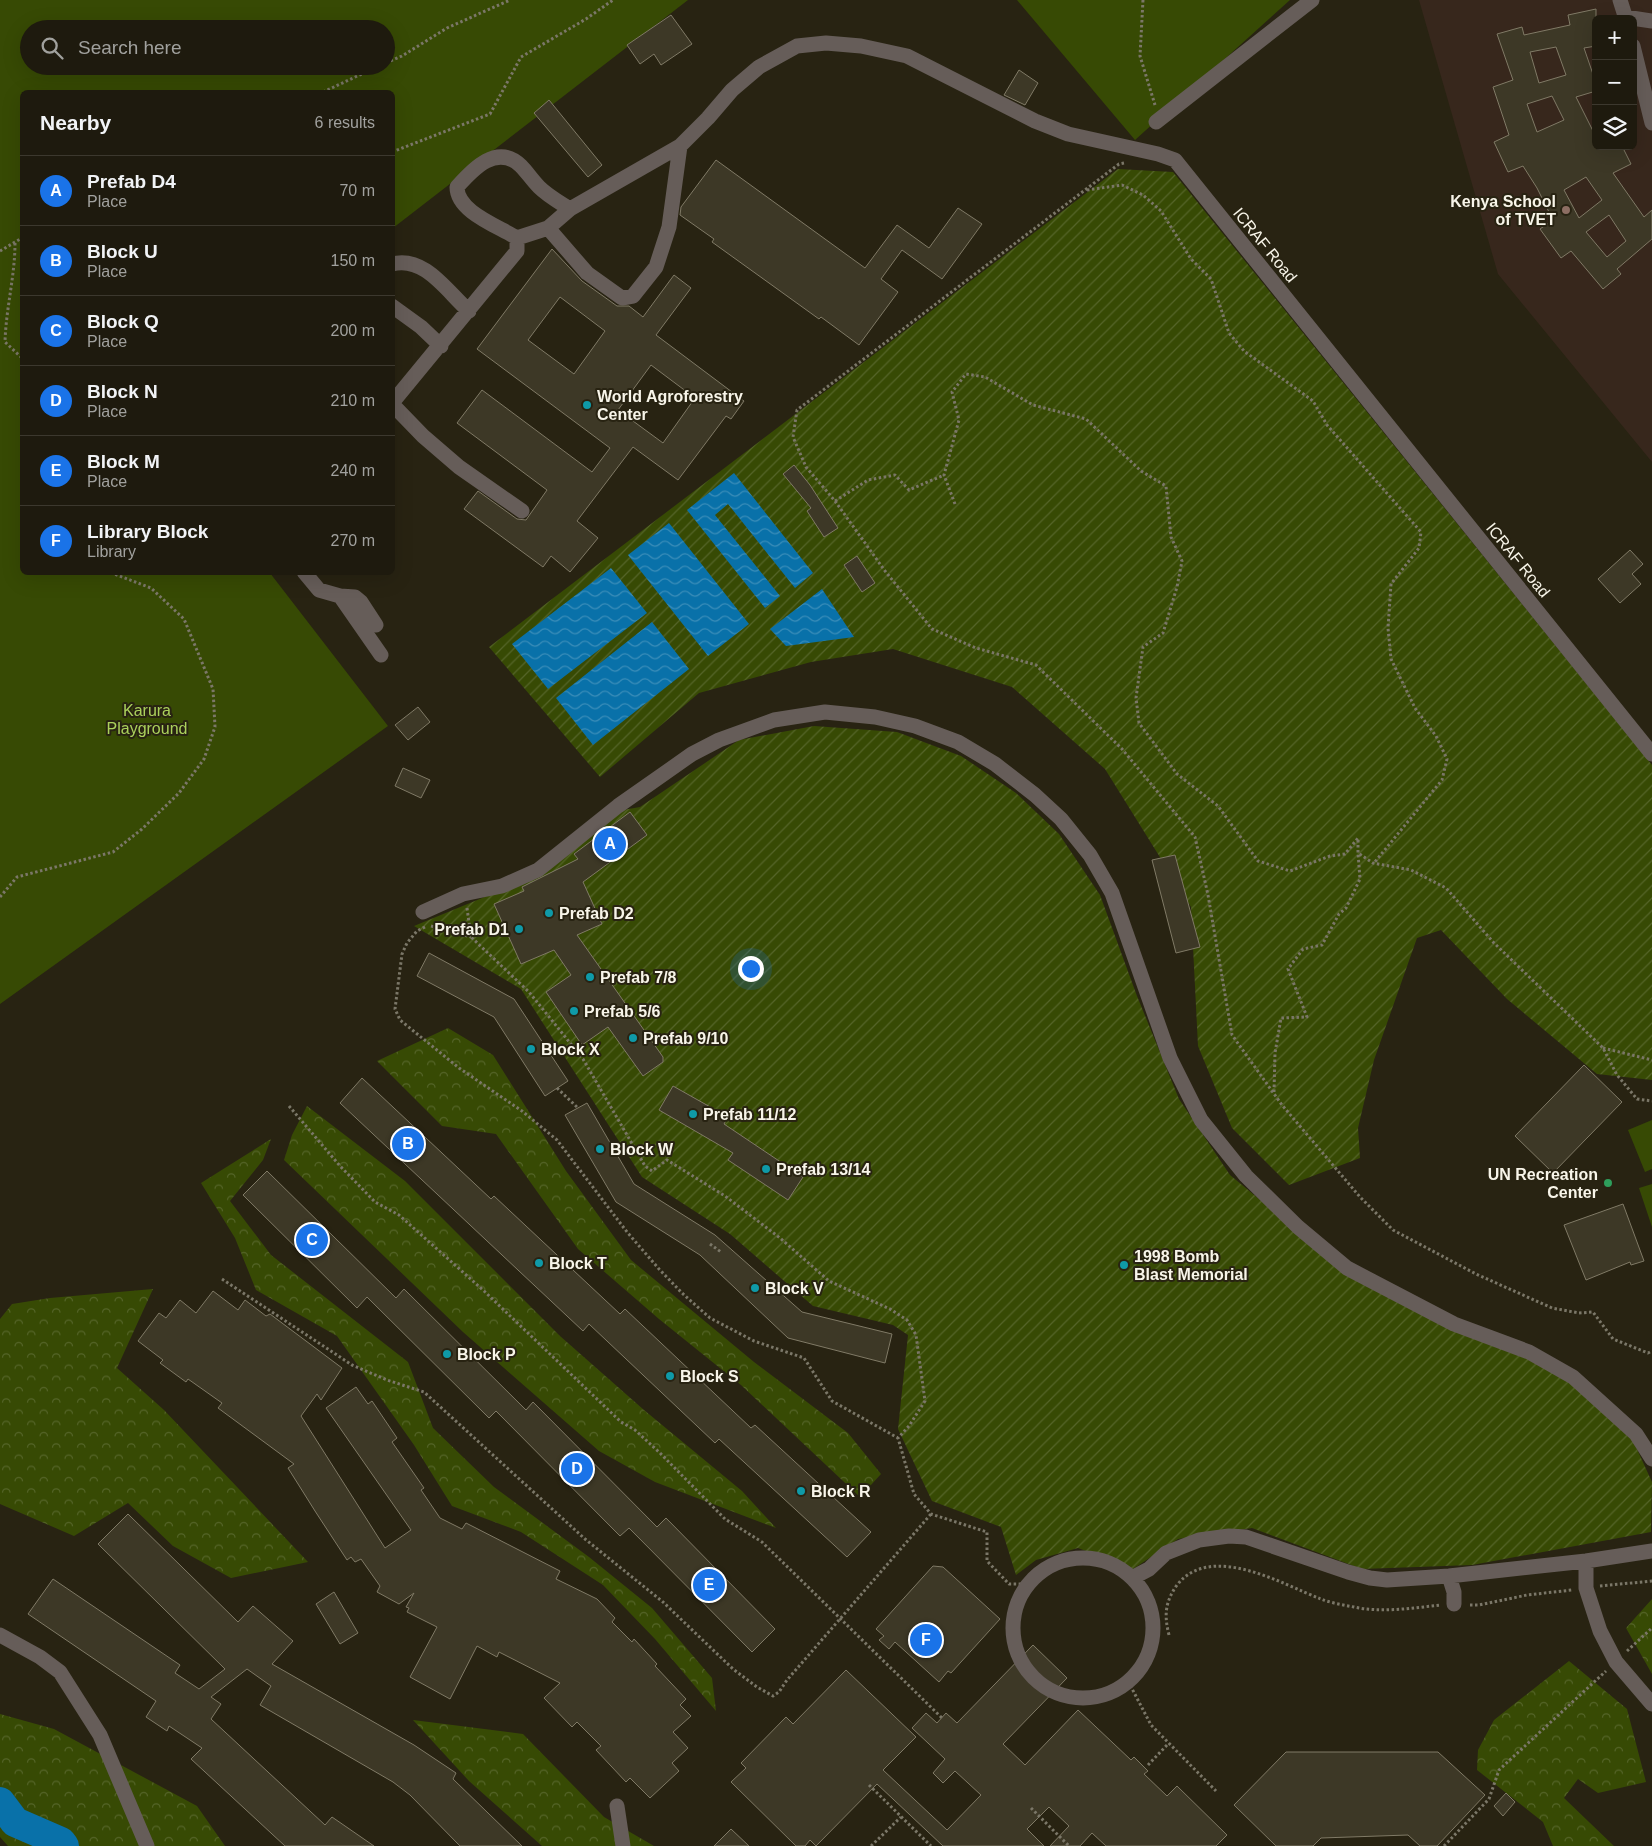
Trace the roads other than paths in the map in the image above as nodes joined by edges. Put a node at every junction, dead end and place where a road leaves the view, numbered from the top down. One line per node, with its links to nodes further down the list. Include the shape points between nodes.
1 (1312, 0): 7 (lane)
2 (1620, 0): 3 (lane)
3 (1625, 15)
4 (1637, 19): 5 (lane)
5 (1652, 21)
6 (1636, 60): 8 (lane)
7 (1156, 122)
8 (1652, 123)
9 (680, 146): 10 (lane, ICRAF Road); 11 (lane, via 669,227 656,267 633,296 622,298 587,273); 24 (lane, ICRAF Road, via 732,90 760,67 797,46 826,43 861,46 907,56 1035,121 1068,134 1175,160)
10 (570, 210): 11 (lane, ICRAF Road); 12 (lane, via 549,196 511,159 489,158 457,187 457,195 475,213)
11 (548, 228): 12 (lane)
12 (517, 238): 15 (lane, via 517,250)
13 (395, 264): 15 (lane, via 408,264 428,272)
14 (395, 308): 16 (lane)
15 (468, 311): 16 (lane)
16 (441, 346): 17 (lane)
17 (395, 400)
18 (395, 407): 19 (lane, via 459,467)
19 (522, 511)
20 (306, 575): 21 (lane, via 319,590)
21 (340, 596): 22 (lane, via 355,597); 23 (lane)
22 (376, 625)
23 (381, 655)
24 (1652, 754)
25 (423, 912): 26 (lane, via 463,894 502,886 538,870 618,806 692,754 719,740 774,720 825,712 876,716 958,742 995,764 1035,795 1061,819 1090,855 1112,893 1170,1058 1201,1120 1246,1176 1346,1268 1454,1324 1529,1352 1573,1377 1636,1434)
26 (1652, 1459)
27 (1652, 1551): 28 (lane)
28 (1586, 1561): 29 (lane); 33 (lane, via 1586,1588 1600,1631 1616,1662)
29 (1449, 1576): 30 (lane, via 1370,1578 1246,1538 1230,1536 1199,1540 1166,1553 1149,1569); 31 (lane)
30 (1132, 1578): 30 (lane, via 1142,1591 1153,1621 1151,1644 1143,1665 1128,1681 1110,1693 1089,1698 1068,1697 1048,1689 1031,1676 1013,1640 1015,1611 1028,1584 1059,1562 1078,1558 1098,1560)
31 (1454, 1604)
32 (0, 1635): 35 (lane, via 60,1672 100,1735)
33 (1652, 1704)
34 (617, 1806): 36 (lane)
35 (147, 1846)
36 (623, 1846)

